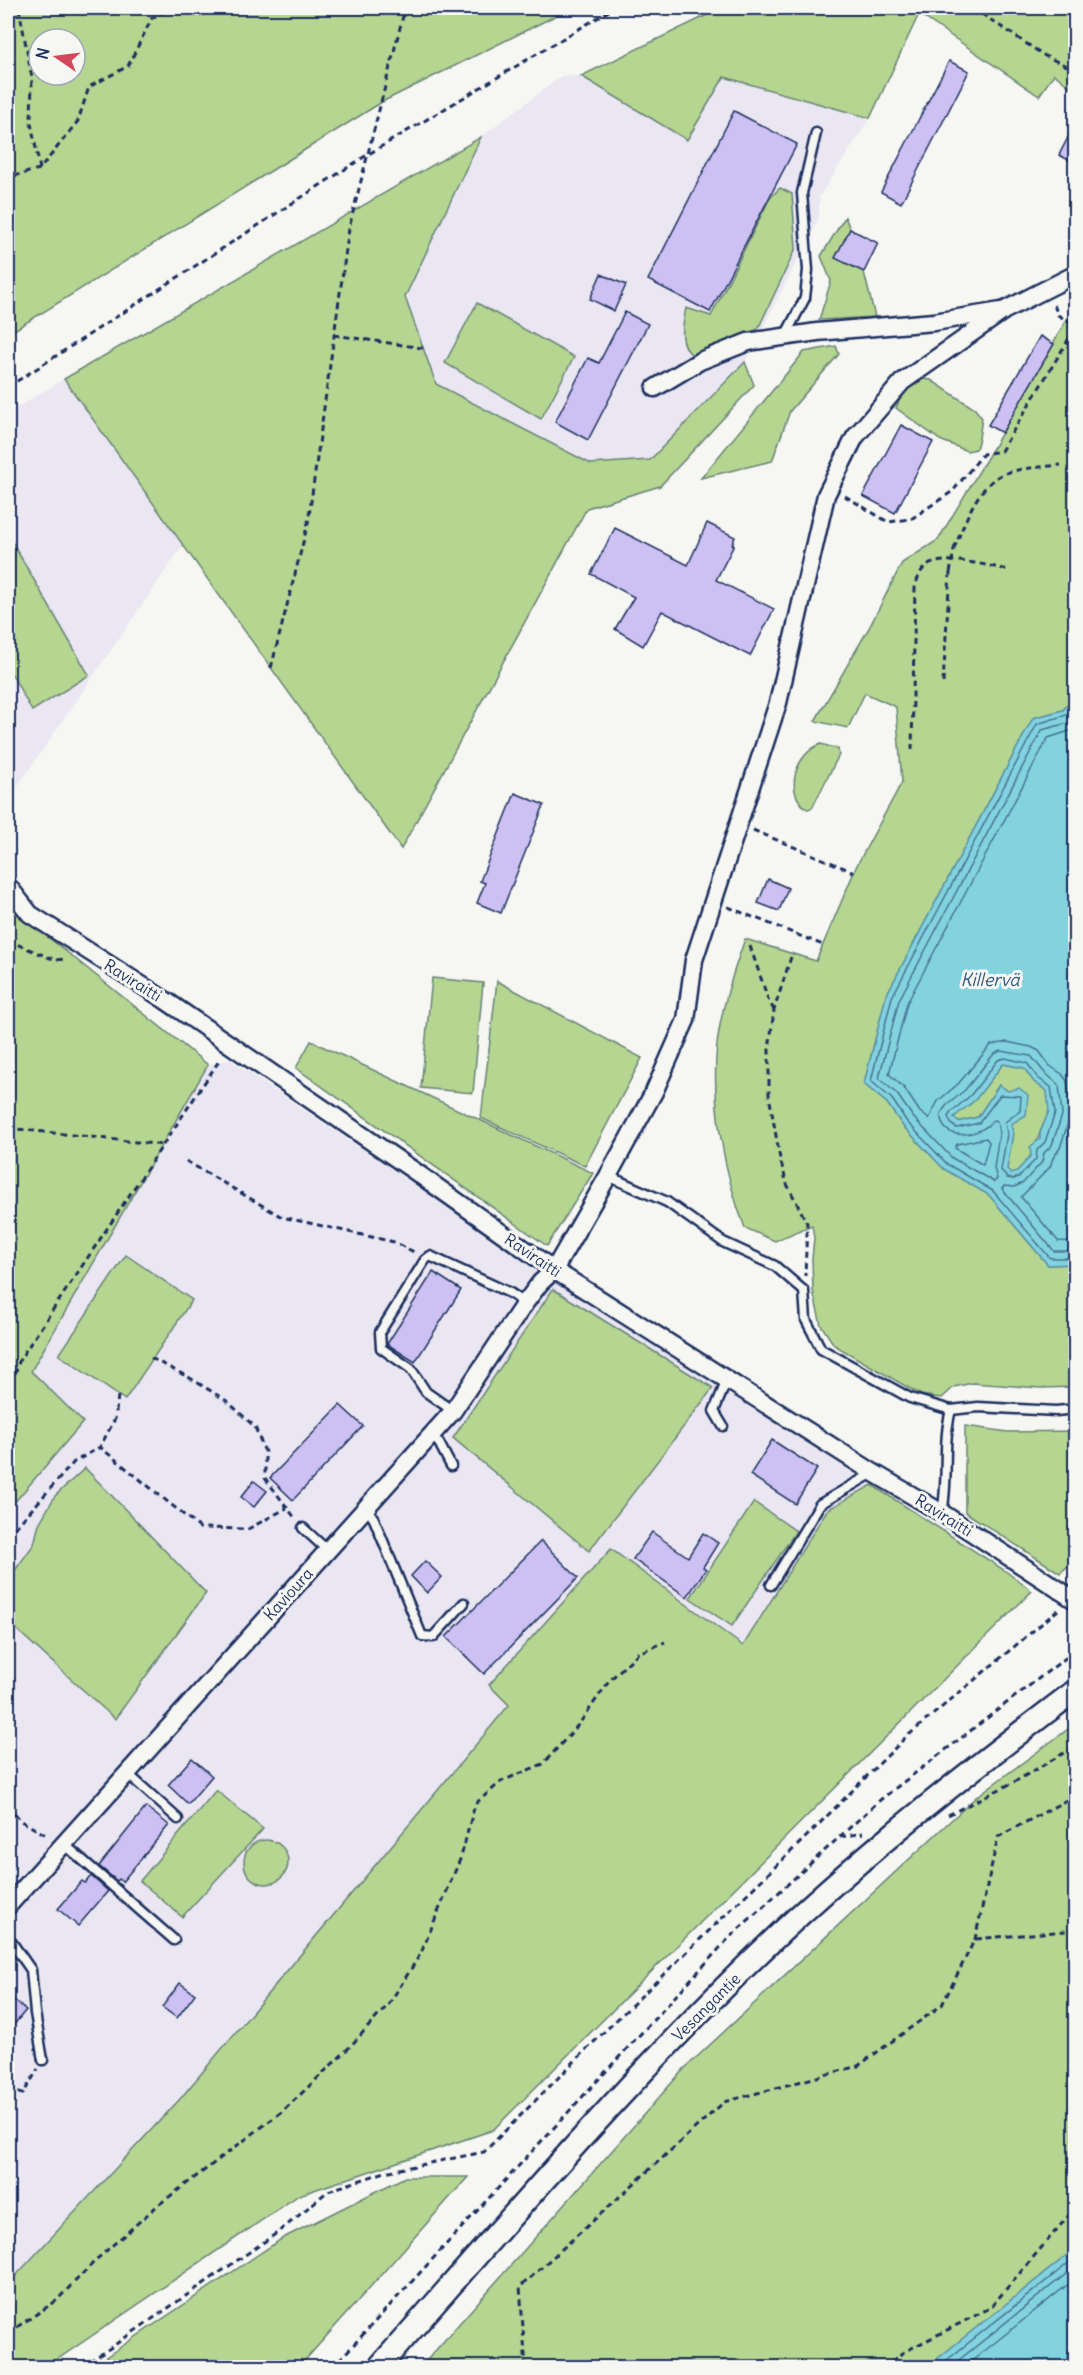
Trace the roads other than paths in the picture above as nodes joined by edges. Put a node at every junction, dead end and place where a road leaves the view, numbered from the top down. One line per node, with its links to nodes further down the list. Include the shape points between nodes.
1 (816, 133): 4 (lane, via 802,192 808,270 805,298)
2 (1076, 274): 3 (street)
3 (1005, 310): 4 (street, via 934,322); 7 (street, Kavioura, via 902,382 855,436 826,495 778,703 694,960 686,1020 654,1092)
4 (785, 337): 5 (street, via 748,342 719,353)
5 (655, 388)
6 (8, 886): 8 (street, Raviraitti, via 30,914 230,1044)
7 (608, 1176): 8 (street, Kavioura); 12 (lane, via 667,1202 723,1242 775,1266 804,1291 806,1320 821,1349 910,1398)
8 (554, 1270): 9 (street, Kavioura); 10 (street, Raviraitti)
9 (525, 1303): 13 (street, Kavioura); 13 (lane, via 430,1256 425,1260 380,1332 381,1348 411,1369 426,1392)
10 (728, 1380): 14 (lane, via 714,1411); 17 (street, Raviraitti)
11 (1076, 1409): 12 (lane)
12 (951, 1410): 19 (lane)
13 (453, 1411): 15 (street, Kavioura)
14 (723, 1426)
15 (432, 1435): 16 (lane); 18 (street, Kavioura)
16 (451, 1466)
17 (874, 1473): 19 (street, Raviraitti); 22 (lane, via 820,1504)
18 (365, 1506): 21 (street, Kavioura); 24 (lane, via 379,1530 422,1636 433,1637)
19 (942, 1513): 23 (street, Raviraitti)
20 (303, 1528): 21 (lane)
21 (327, 1550): 26 (street, Kavioura)
22 (771, 1585)
23 (1074, 1600)
24 (464, 1603)
25 (1076, 1690): 33 (street, Vesangantie, via 903,1823 737,1975 672,2040)
26 (128, 1774): 27 (lane); 28 (street, Kavioura)
27 (178, 1819)
28 (63, 1843): 29 (street, Kavioura); 31 (lane)
29 (8, 1906)
30 (8, 1937): 32 (lane, via 31,1970)
31 (174, 1940)
32 (43, 2060)
33 (378, 2367)

